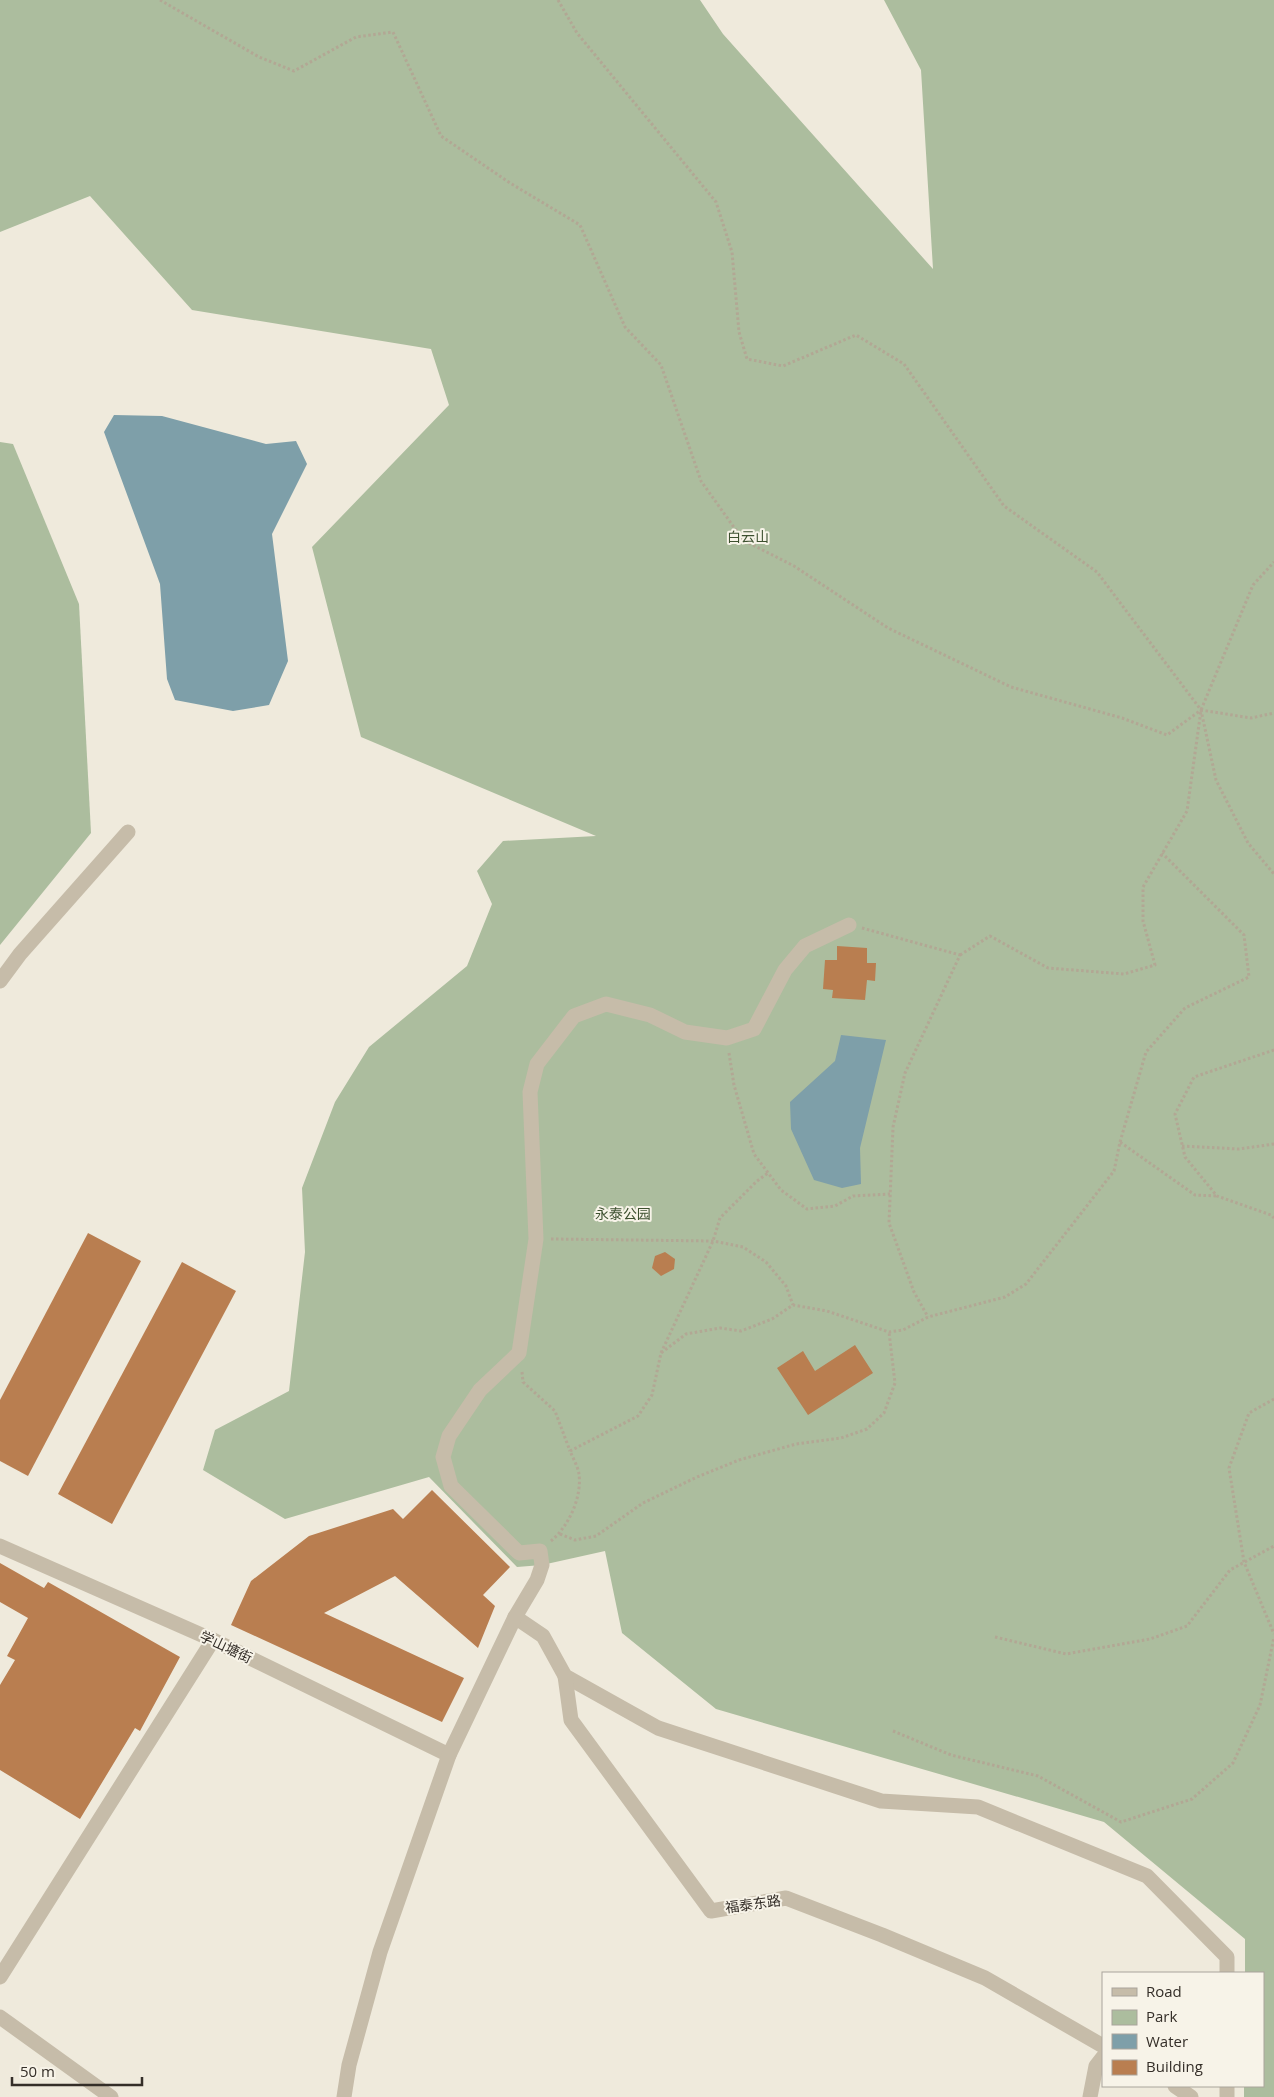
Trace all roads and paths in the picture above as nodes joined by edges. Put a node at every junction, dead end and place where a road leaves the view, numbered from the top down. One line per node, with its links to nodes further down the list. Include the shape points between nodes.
1 (160, 0): 4 (path, via 259,57 294,71 356,37 393,32 441,136 580,225 626,328 661,365 701,481 743,540 794,566 888,628 1011,686 1122,718 1167,735)
2 (558, 0): 4 (path, via 577,33 716,202 732,252 739,332 747,359 783,366 856,335 904,364 1004,506 1097,572)
3 (1274, 562): 4 (path, via 1254,584)
4 (1201, 710): 5 (path, via 1251,718); 7 (path, via 1187,811); 8 (path, via 1216,780 1248,843)
5 (1274, 713)
6 (128, 832): 11 (street)
7 (1162, 853): 10 (path, via 1143,887 1143,920 1155,965 1124,974 1048,968 990,936); 14 (path, via 1244,935 1249,977 1185,1008 1146,1052)
8 (1274, 874)
9 (849, 925): 10 (path); 12 (street, via 805,946 785,970 754,1029)
10 (960, 955): 18 (path, via 905,1073 893,1127)
11 (0, 980)
12 (726, 1038): 17 (path, via 734,1086 754,1154); 21 (street, via 685,1032 650,1015 606,1004 574,1016 537,1064 530,1092)
13 (1274, 1050): 16 (path, via 1194,1077 1175,1114)
14 (1120, 1142): 19 (path, via 1195,1195); 24 (path, via 1114,1170 1026,1284 1005,1297)
15 (1274, 1144): 16 (path, via 1238,1149)
16 (1182, 1146): 19 (path, via 1185,1157)
17 (768, 1173): 18 (path, via 781,1190 807,1208 835,1206 853,1196); 22 (path, via 720,1218)
18 (890, 1194): 24 (path, via 889,1223 914,1292)
19 (1217, 1196): 20 (path)
20 (1274, 1218)
21 (536, 1239): 22 (path); 26 (street)
22 (713, 1241): 23 (path, via 743,1247 766,1262 786,1286); 27 (path)
23 (793, 1305): 25 (path, via 826,1311); 27 (path, via 772,1319 741,1331 720,1328 686,1334)
24 (928, 1317): 25 (path, via 903,1330)
25 (889, 1332): 30 (path, via 895,1383 884,1412 867,1429 739,1460 644,1504 596,1536 575,1540)
26 (519, 1353): 29 (path, via 523,1382 554,1411); 33 (street, via 480,1390 448,1436 443,1457 452,1486 519,1553)
27 (661, 1353): 29 (path, via 652,1395 638,1416)
28 (1274, 1399): 34 (path, via 1249,1413 1229,1468)
29 (570, 1452): 30 (path, via 579,1473 577,1501)
30 (560, 1534): 33 (path)
31 (0, 1546): 38 (street, 学山塘街)
32 (1274, 1546): 34 (path)
33 (540, 1551): 35 (street, via 542,1565 538,1580)
34 (1244, 1562): 36 (path); 37 (path, via 1230,1570 1187,1626 1150,1639 1066,1654)
35 (515, 1618): 39 (street, via 543,1636); 41 (street)
36 (1274, 1635): 40 (path, via 1260,1705 1233,1763 1192,1799 1121,1822 1038,1776 951,1755)
37 (995, 1637)
38 (213, 1640): 41 (street, 学山塘街); 43 (street)
39 (565, 1676): 42 (street, via 658,1728 882,1801 978,1807 1147,1876 1227,1957); 45 (street, 福泰东路, via 571,1720 711,1910 786,1898 985,1978)
40 (893, 1731)
41 (450, 1755): 49 (street, via 380,1952 349,2065)
42 (1227, 1972)
43 (0, 1977)
44 (0, 2017): 48 (street)
45 (1102, 2045)
46 (1102, 2058): 50 (street, via 1096,2066)
47 (1176, 2087): 51 (street)
48 (111, 2097)
49 (344, 2097)
50 (1090, 2097)
51 (1191, 2097)

